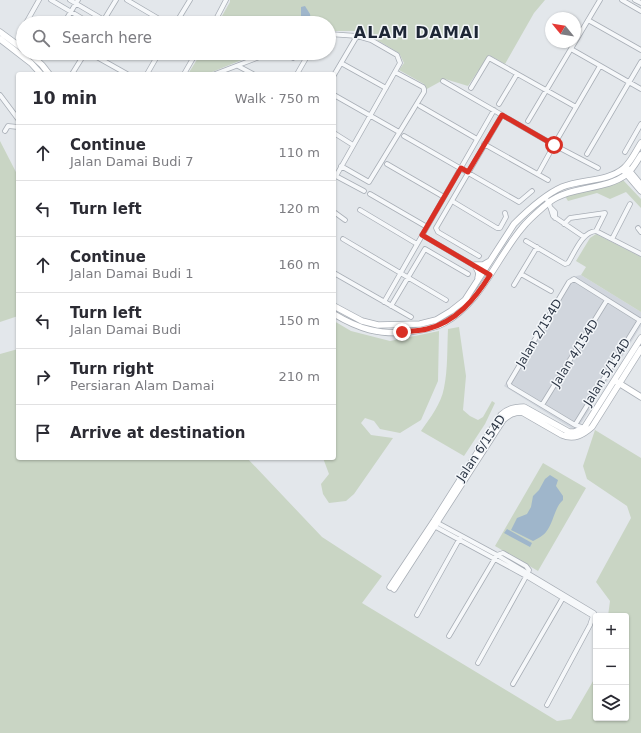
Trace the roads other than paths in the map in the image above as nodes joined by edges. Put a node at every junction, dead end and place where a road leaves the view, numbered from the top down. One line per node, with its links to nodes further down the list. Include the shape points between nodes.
1 (39, 0): 15 (street)
2 (51, 0): 14 (street)
3 (70, 0): 11 (street)
4 (116, 0): 19 (street)
5 (127, 0): 20 (street)
6 (189, 0): 21 (street)
7 (226, 0): 22 (street)
8 (600, 0): 23 (street)
9 (622, 0): 13 (street)
10 (635, 0): 12 (street)
11 (77, 2): 14 (street); 18 (street)
12 (641, 3)
13 (641, 11)
14 (71, 12): 16 (street); 17 (street)
15 (30, 16)
16 (68, 16)
17 (78, 16)
18 (96, 16)
19 (106, 16)
20 (154, 16)
21 (180, 16)
22 (218, 16)
23 (588, 20): 29 (street); 30 (street)
24 (0, 32): 28 (street)
25 (336, 34): 26 (street)
26 (357, 36): 41 (street); 54 (street, via 371,40 397,55 400,63)
27 (0, 39): 31 (street)
28 (16, 44)
29 (571, 49): 43 (street); 60 (street)
30 (641, 50)
31 (16, 51)
32 (27, 60): 44 (street)
33 (37, 60): 45 (street)
34 (81, 60): 46 (street)
35 (102, 60): 47 (street)
36 (154, 60): 48 (street)
37 (192, 60): 49 (street)
38 (253, 60): 42 (street)
39 (305, 60): 52 (street)
40 (641, 62): 57 (street)
41 (341, 63): 53 (street); 58 (street)
42 (238, 66): 50 (street); 51 (street)
43 (600, 66): 57 (street); 66 (street)
44 (39, 72)
45 (47, 72)
46 (73, 72)
47 (123, 72)
48 (148, 72)
49 (185, 72)
50 (221, 72)
51 (249, 72)
52 (298, 72)
53 (336, 72)
54 (395, 72): 58 (street); 75 (street, via 424,89)
55 (517, 74): 59 (street, via 489,58); 60 (street); 64 (street)
56 (443, 81): 67 (street)
57 (629, 83): 61 (street); 85 (street)
58 (386, 88): 69 (street)
59 (470, 88)
60 (546, 90): 66 (street); 71 (street)
61 (641, 90)
62 (0, 95): 68 (street)
63 (336, 96): 69 (street)
64 (499, 104)
65 (420, 106): 79 (street)
66 (576, 107): 78 (street)
67 (494, 110): 70 (street); 79 (street)
68 (16, 115)
69 (370, 115): 75 (street); 82 (street)
70 (502, 115): 81 (street); 83 (street)
71 (528, 121)
72 (641, 124): 84 (street)
73 (16, 126): 74 (street, via 8,126)
74 (5, 131)
75 (399, 132): 88 (street, via 369,182)
76 (336, 134): 82 (street)
77 (404, 136): 89 (street)
78 (558, 138)
79 (477, 139): 89 (street)
80 (641, 143): 92 (street)
81 (484, 144): 91 (street); 94 (street)
82 (354, 145): 88 (street)
83 (554, 145): 90 (street); 94 (street)
84 (625, 152)
85 (588, 154)
86 (641, 154): 92 (street)
87 (387, 164): 102 (street)
88 (341, 166): 93 (street)
89 (461, 168): 91 (street); 102 (street)
90 (598, 168)
91 (468, 172): 99 (street, via 519,202); 104 (street)
92 (628, 172): 97 (street); 100 (street); 103 (street, via 563,187); 106 (street, via 606,184 558,196)
93 (336, 174)
94 (538, 174): 96 (street)
95 (336, 176): 98 (street)
96 (548, 180)
97 (641, 184)
98 (364, 191)
99 (532, 191)
100 (641, 191)
101 (370, 194): 112 (street)
102 (444, 197): 112 (street)
103 (545, 197): 106 (street); 123 (street, via 514,224)
104 (452, 201): 109 (street, via 497,228 500,228 506,217); 122 (street, via 436,230)
105 (630, 204): 116 (street)
106 (550, 205): 111 (street, via 552,214); 130 (street, via 521,228)
107 (360, 210): 119 (street)
108 (336, 213): 110 (street)
109 (505, 213)
110 (346, 220)
111 (564, 224): 113 (street, via 570,218 605,213); 115 (street)
112 (427, 227): 114 (street)
113 (596, 231): 115 (street, via 591,231); 116 (street)
114 (422, 235): 119 (street); 124 (street)
115 (584, 237): 120 (street, via 567,264)
116 (612, 239): 121 (street)
117 (343, 240): 126 (street)
118 (526, 241): 120 (street)
119 (418, 244): 126 (street)
120 (537, 247): 129 (street)
121 (641, 254)
122 (479, 256)
123 (490, 261): 124 (street); 125 (street)
124 (475, 266): 125 (street); 132 (street, via 480,273)
125 (484, 270): 130 (street); 132 (street)
126 (400, 273): 131 (street); 137 (street)
127 (336, 274): 137 (street)
128 (468, 274): 131 (street, via 425,249)
129 (521, 274): 133 (street); 134 (street)
130 (490, 275): 144 (street, via 478,293 459,313 444,323 425,330 380,332)
131 (408, 277): 135 (street); 138 (street)
132 (478, 280): 141 (street, via 465,300 436,320 420,324 378,326)
133 (514, 285)
134 (551, 291)
135 (446, 300)
136 (607, 300): 143 (street); 149 (street, Jalan 4/154D); 149 (street, Jalan 2/154D, via 574,279 569,282 509,385)
137 (384, 302): 138 (street)
138 (391, 306): 142 (street)
139 (336, 307): 141 (street)
140 (336, 315): 144 (street)
141 (350, 316): 144 (street)
142 (411, 317)
143 (640, 321): 150 (street, Jalan 5/154D)
144 (348, 322)
145 (641, 338): 147 (street, Jalan 6/154D)
146 (641, 349): 147 (street, Jalan 6/154D)
147 (620, 383): 148 (street); 151 (street, Jalan 6/154D); 152 (street, Jalan 6/154D)
148 (641, 397)
149 (542, 405): 150 (street)
150 (575, 425): 152 (street)
151 (592, 427): 152 (street); 153 (street, Jalan 6/154D, via 580,436 569,437 522,412 508,415)
152 (584, 428): 153 (street, Jalan 6/154D, via 569,432 524,407 505,411 497,419)
153 (434, 524): 154 (street); 157 (street, Jalan 6/154D)
154 (460, 538): 155 (street); 159 (street)
155 (495, 557): 156 (street); 160 (street)
156 (527, 575): 158 (street); 161 (street)
157 (392, 588)
158 (564, 596): 162 (street); 163 (street, via 593,616)
159 (417, 615)
160 (449, 636)
161 (478, 663)
162 (513, 684)
163 (547, 704)

